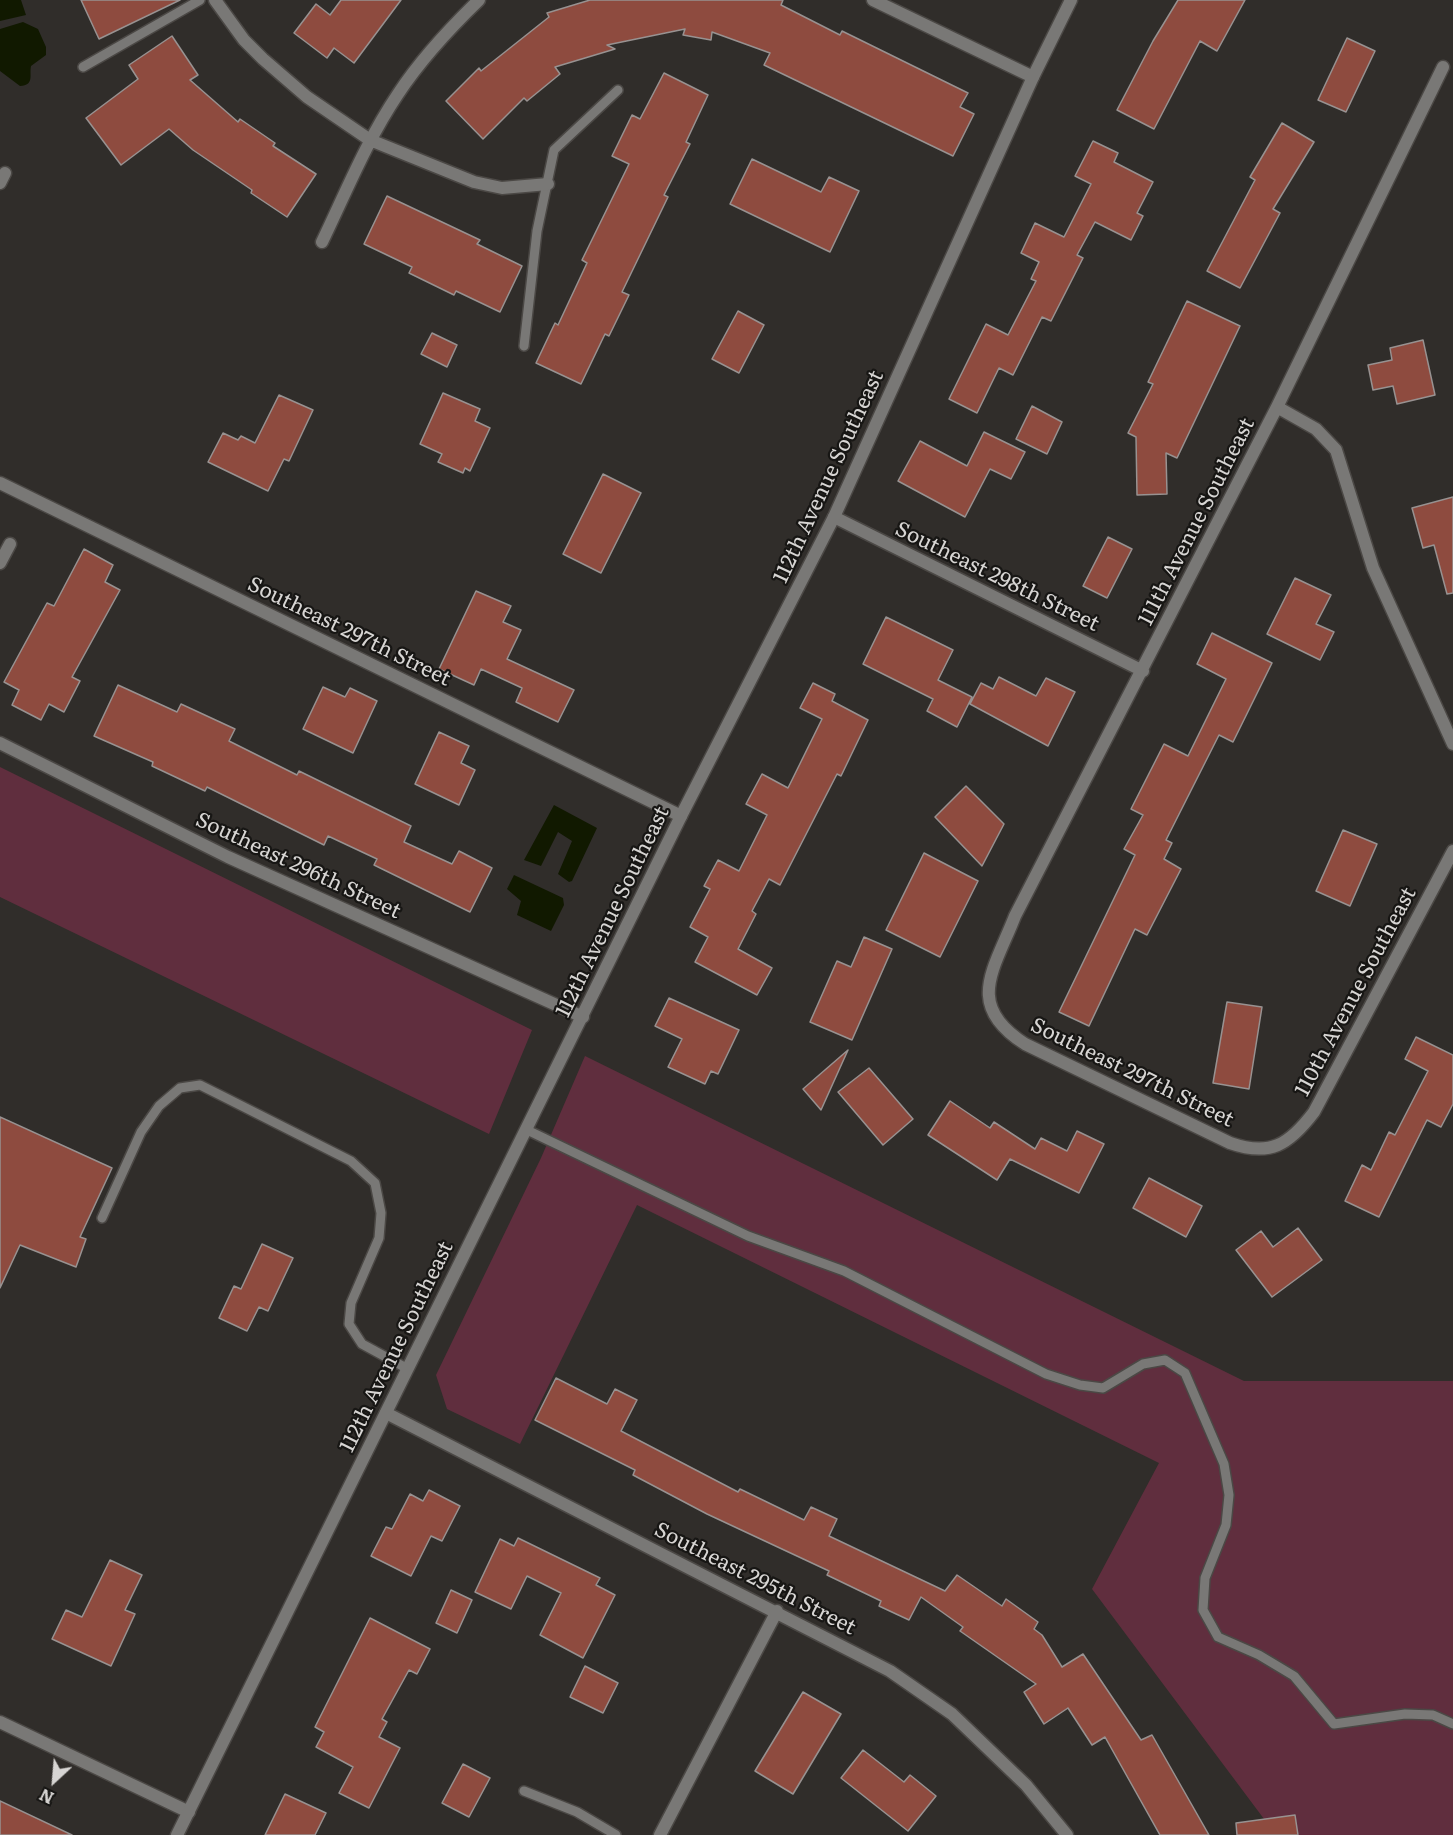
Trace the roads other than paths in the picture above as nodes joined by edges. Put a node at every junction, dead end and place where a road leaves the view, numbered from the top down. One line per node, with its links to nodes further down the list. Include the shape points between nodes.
1 (200, 0): 7 (lane)
2 (215, 0): 10 (street, via 263,59 307,97)
3 (479, 0): 10 (street, via 424,58)
4 (873, 0): 8 (street)
5 (1071, 0): 8 (street, 112th Avenue Southeast)
6 (1443, 67): 14 (street, 111th Avenue Southeast)
7 (83, 68)
8 (1033, 77): 16 (street, 112th Avenue Southeast)
9 (618, 90): 11 (lane, via 554,150)
10 (370, 140): 11 (street, via 474,182 502,188); 12 (street)
11 (548, 184): 13 (lane, via 537,231)
12 (322, 242)
13 (524, 346)
14 (1277, 407): 19 (street, 111th Avenue Southeast); 21 (street, via 1316,429 1336,450 1373,568)
15 (0, 483): 22 (street, Southeast 297th Street)
16 (834, 517): 19 (street, Southeast 298th Street); 22 (street, 112th Avenue Southeast)
17 (10, 544): 18 (street)
18 (0, 563)
19 (1143, 671): 24 (street, 111th Avenue Southeast, via 1015,916)
20 (0, 743): 25 (street, Southeast 296th Street, via 228,857)
21 (1453, 744)
22 (681, 816): 25 (street, 112th Avenue Southeast)
23 (1453, 851): 27 (street, 110th Avenue Southeast, via 1324,1095 1304,1126)
24 (987, 995): 27 (street, Southeast 297th Street, via 998,1023 1025,1044 1230,1143 1257,1150)
25 (583, 1017): 26 (street, 112th Avenue Southeast)
26 (527, 1130): 29 (street, 112th Avenue Southeast); 33 (lane, via 748,1236 844,1271 1046,1374 1103,1388 1143,1364 1165,1360 1185,1373 1224,1464 1229,1495 1226,1525 1205,1578 1203,1610 1218,1637 1293,1676 1334,1724 1405,1714 1433,1715)
27 (1283, 1144)
28 (102, 1218): 29 (lane, via 141,1132 159,1106 180,1088 200,1085 351,1161 375,1183 381,1213 379,1238 351,1303 350,1324 362,1344)
29 (408, 1369): 30 (street, 112th Avenue Southeast)
30 (386, 1413): 31 (street, Southeast 295th Street); 35 (street, 112th Avenue Southeast)
31 (777, 1611): 38 (street); 39 (street, Southeast 295th Street, via 890,1671 952,1714 1026,1785)
32 (0, 1722): 35 (street)
33 (1453, 1724)
34 (524, 1791): 37 (lane, via 577,1812)
35 (189, 1812): 36 (street, 112th Avenue Southeast)
36 (177, 1835)
37 (616, 1835)
38 (660, 1835)
39 (1066, 1835)

